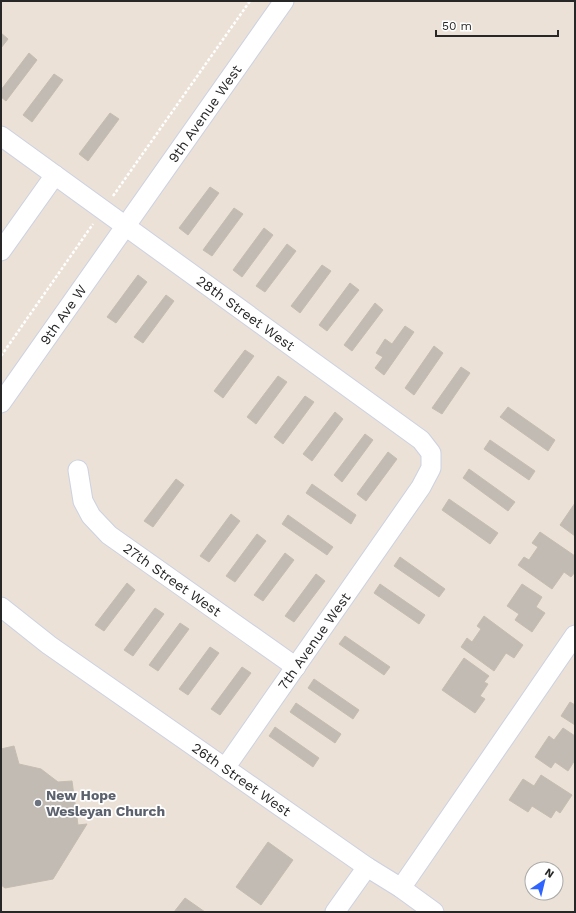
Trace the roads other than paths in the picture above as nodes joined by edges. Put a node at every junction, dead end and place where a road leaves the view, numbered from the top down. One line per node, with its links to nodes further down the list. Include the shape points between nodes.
1 (284, 1): 4 (street, 9th Avenue West)
2 (1, 136): 3 (street, 28th Street West)
3 (55, 175): 4 (street, 28th Street West); 5 (street)
4 (126, 226): 6 (street, 9th Ave W); 8 (street, 28th Street West, via 421,440 430,453 431,468)
5 (1, 251)
6 (1, 403)
7 (78, 470): 13 (street, 27th Street West, via 83,501 91,516 109,535)
8 (402, 514): 13 (street, 7th Avenue West)
9 (1, 607): 12 (street, 26th Street West)
10 (1, 619): 12 (street, 26th Street West)
11 (575, 636): 16 (street)
12 (49, 645): 14 (street, 26th Street West)
13 (296, 667): 14 (street, 7th Avenue West)
14 (225, 768): 15 (street, 26th Street West)
15 (367, 867): 16 (street, 26th Street West); 17 (street)
16 (400, 888): 18 (street, 26th Street West)
17 (336, 912)
18 (434, 912)

